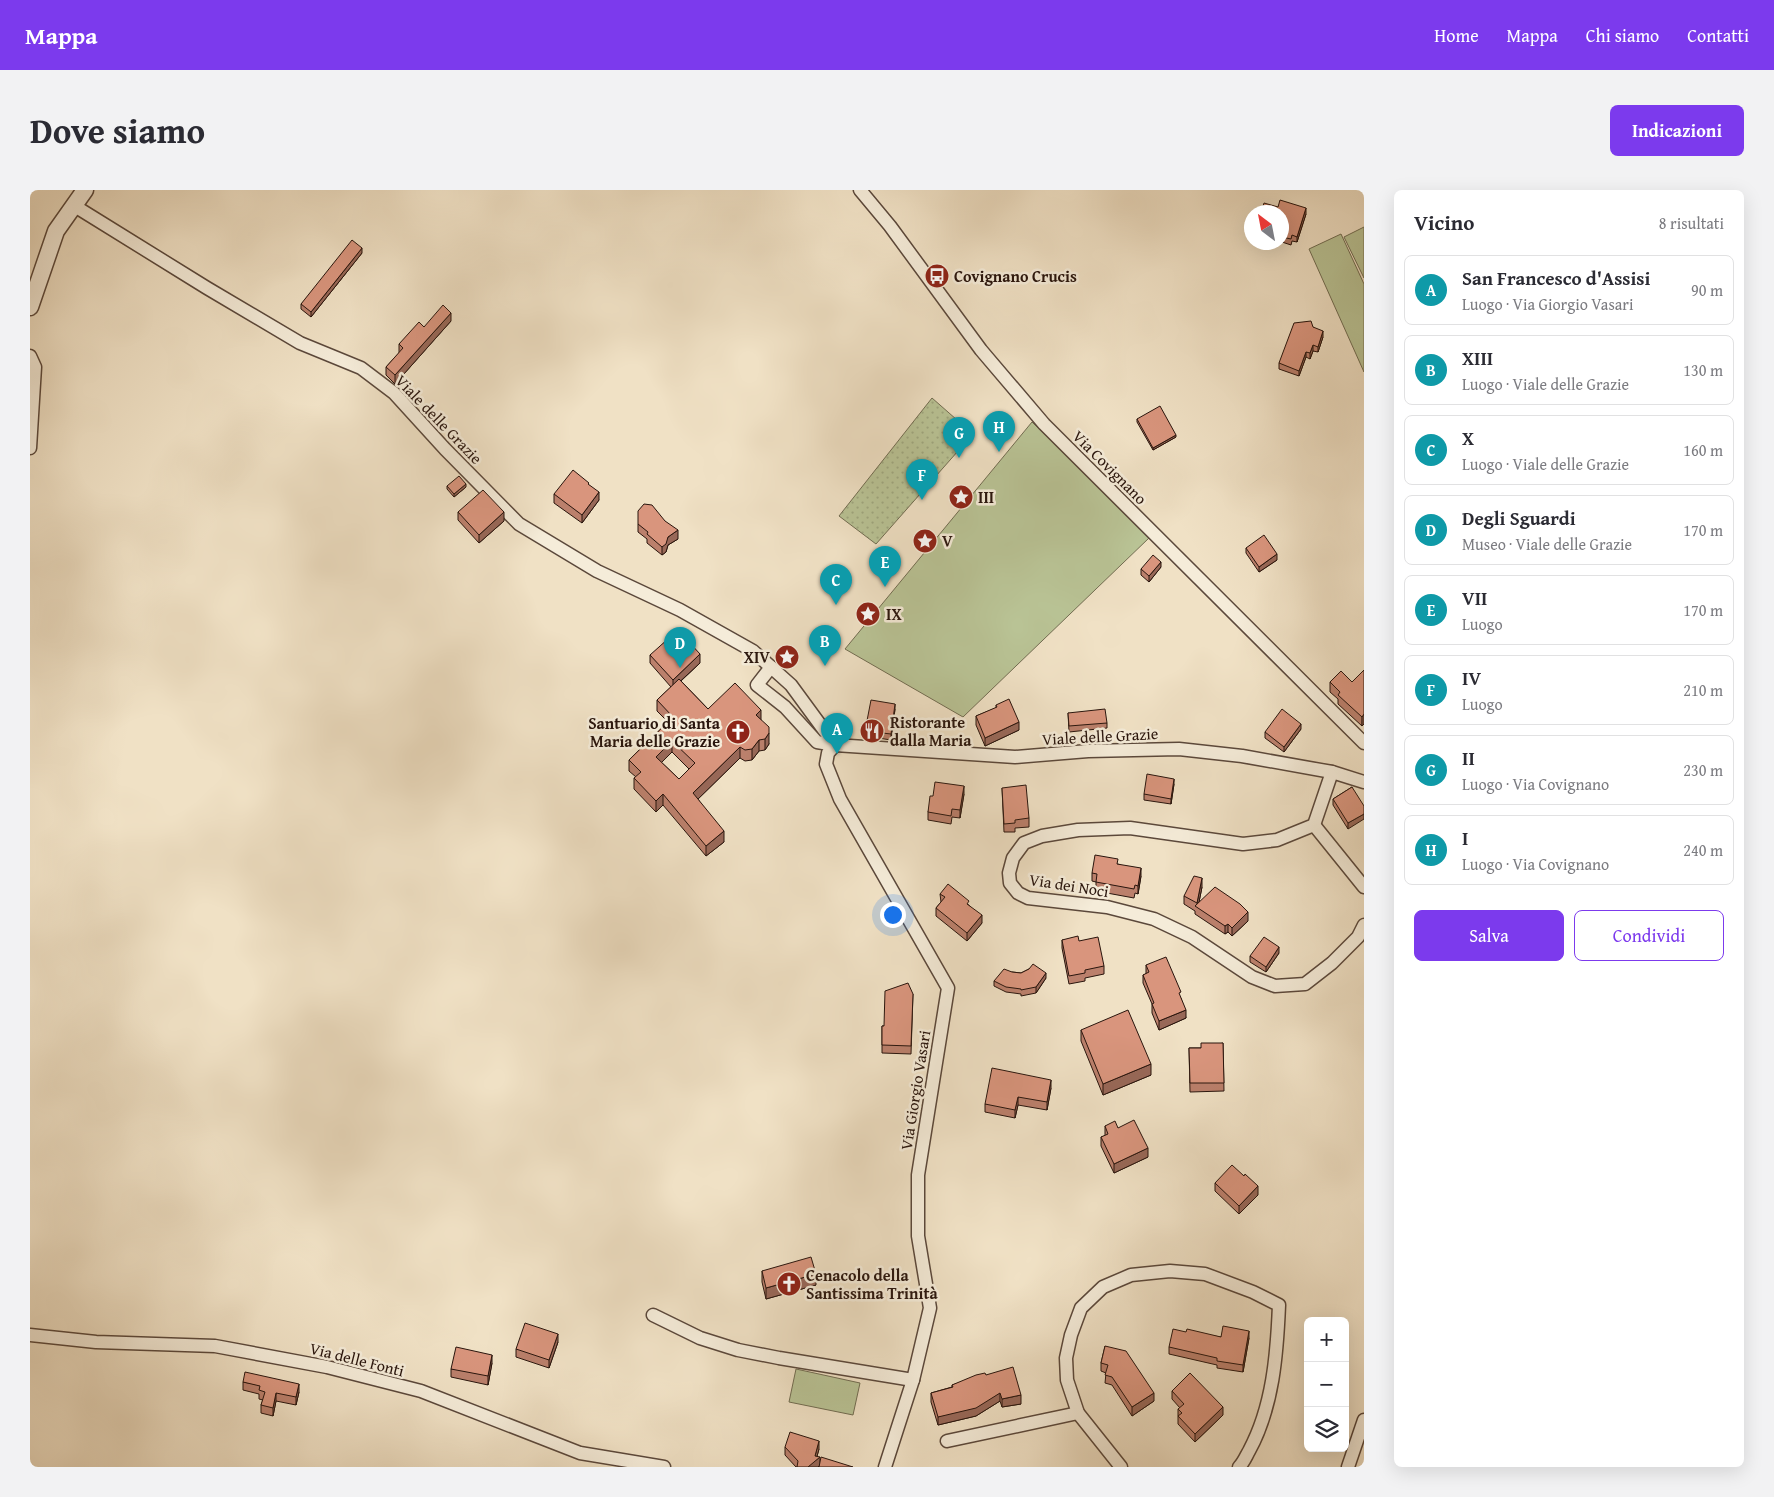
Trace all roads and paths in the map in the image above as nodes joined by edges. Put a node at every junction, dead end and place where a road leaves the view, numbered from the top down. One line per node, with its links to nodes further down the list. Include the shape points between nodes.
1 (85, 190): 3 (street)
2 (860, 190): 8 (street, Via Covignano, via 982,350 1044,424)
3 (73, 205): 4 (street, via 56,231); 7 (street, Viale delle Grazie, via 293,338 361,368 394,393 520,524 597,571 680,610 753,651)
4 (30, 307)
5 (30, 356): 6 (street, via 35,367)
6 (30, 448)
7 (771, 667): 9 (street, Viale delle Grazie, via 791,685); 9 (street, Viale delle Grazie, via 757,685 785,707 817,742)
8 (1364, 743)
9 (835, 745): 10 (street, Viale delle Grazie, via 1015,757 1179,749); 17 (street, Via Giorgio Vasari, via 828,753 826,764 840,799 948,988 918,1175 918,1236 930,1308)
10 (1332, 772): 11 (street, Viale delle Grazie); 12 (street)
11 (1364, 782)
12 (1314, 824): 13 (street); 14 (street, Via dei Noci, via 1277,840 1243,844 1130,828 1078,830 1042,836 1024,843 1013,858 1010,882 1018,893 1028,898 1107,907 1154,919 1192,937 1252,977 1274,986 1305,984 1358,937)
13 (1364, 887)
14 (1364, 925)
15 (653, 1315): 17 (street, via 700,1338 738,1350)
16 (30, 1335): 21 (street, Via delle Fonti, via 96,1342 215,1346 327,1366 421,1391 580,1453)
17 (914, 1380): 22 (street, Via Giorgio Vasari)
18 (1078, 1413): 20 (street); 23 (street); 24 (street, via 1066,1380 1066,1358 1081,1308 1103,1287 1131,1275 1170,1270 1205,1274 1279,1305 1273,1377 1258,1434)
19 (1364, 1420): 25 (street)
20 (947, 1441)
21 (664, 1467)
22 (885, 1467)
23 (1121, 1467)
24 (1239, 1467)
25 (1348, 1467)

